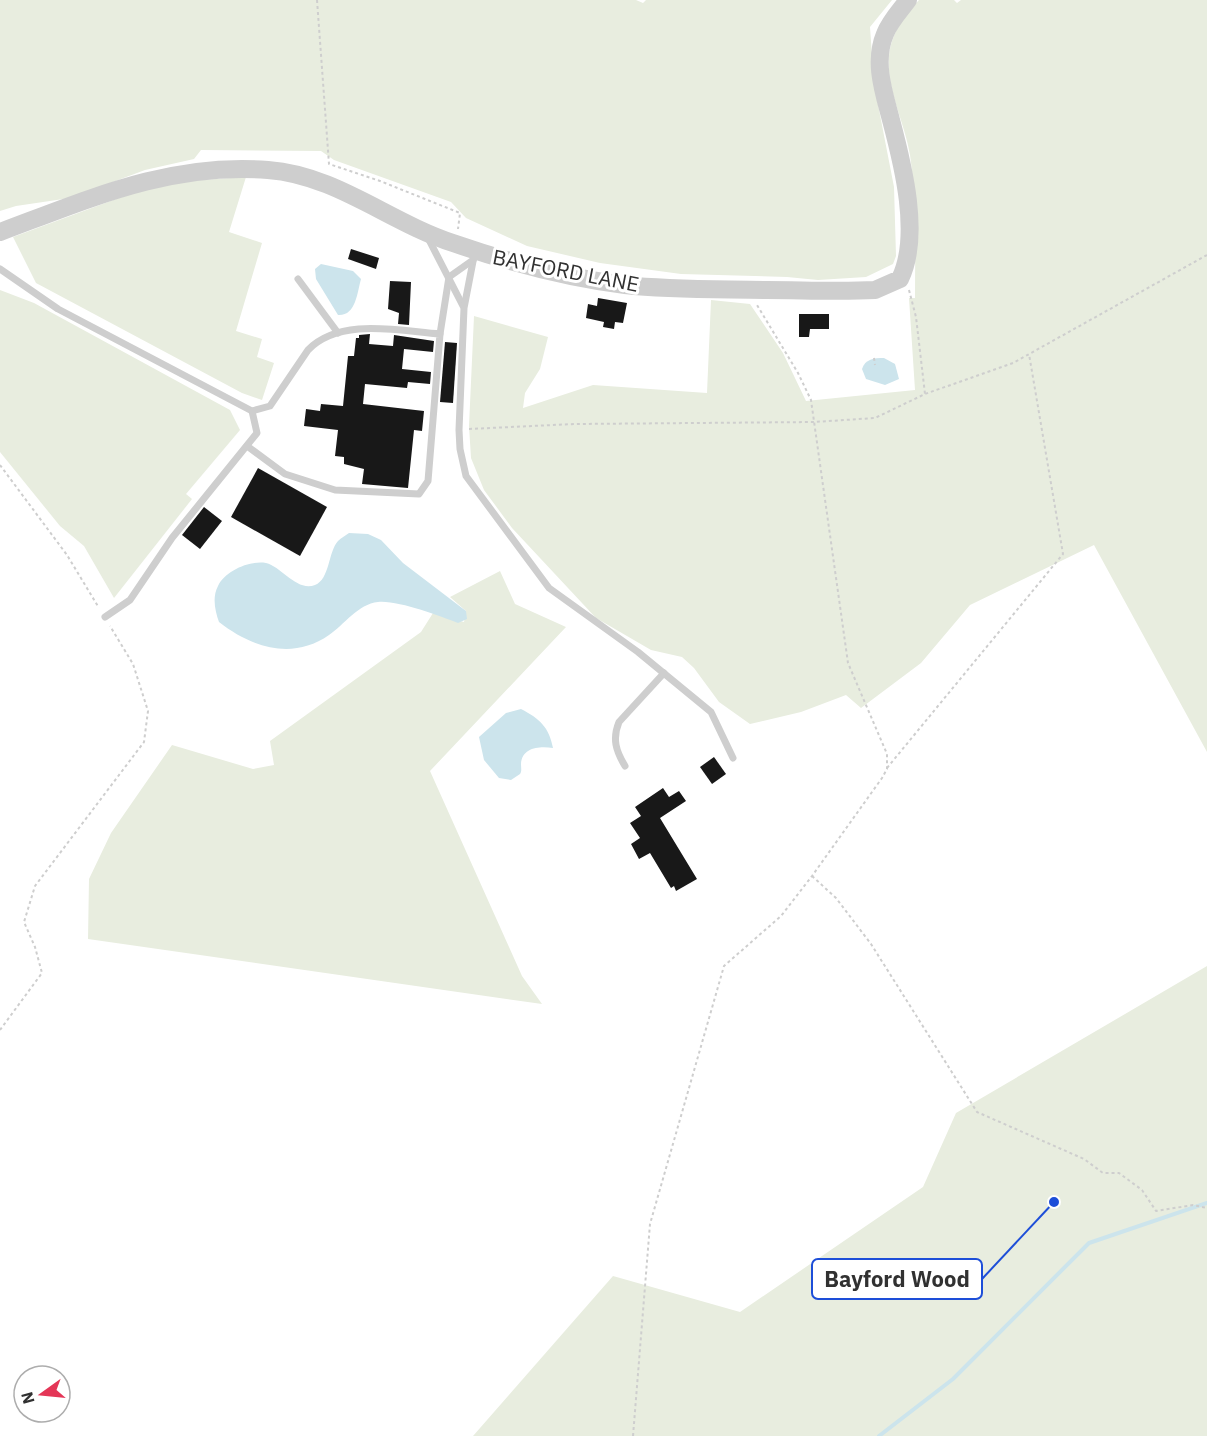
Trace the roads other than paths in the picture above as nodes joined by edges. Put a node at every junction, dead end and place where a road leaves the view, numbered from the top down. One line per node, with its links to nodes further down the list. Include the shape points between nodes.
1 (908, 0): 4 (street, BAYFORD LANE, via 884,36 881,52 883,87 906,188 909,240 900,279 875,290 625,285)
2 (0, 232): 3 (street, BAYFORD LANE, via 153,178 192,171 268,170 306,176 336,188)
3 (426, 234): 4 (street, BAYFORD LANE); 6 (lane)
4 (474, 255): 6 (lane); 8 (lane)
5 (0, 269): 11 (lane, via 58,309)
6 (449, 276): 8 (lane); 10 (lane)
7 (298, 279): 9 (lane)
8 (464, 308): 14 (lane, via 459,430 466,476 549,588)
9 (338, 333): 10 (lane, via 360,328); 11 (lane, via 316,342 308,350 270,406)
10 (440, 334): 12 (lane, via 428,481 419,494 335,490 285,474)
11 (252, 411): 12 (lane, via 257,433)
12 (247, 446): 13 (lane, via 172,538 130,600)
13 (105, 617)
14 (664, 674): 15 (lane, via 711,712); 16 (lane, via 619,722 615,732 617,754)
15 (733, 758)
16 (625, 766)

